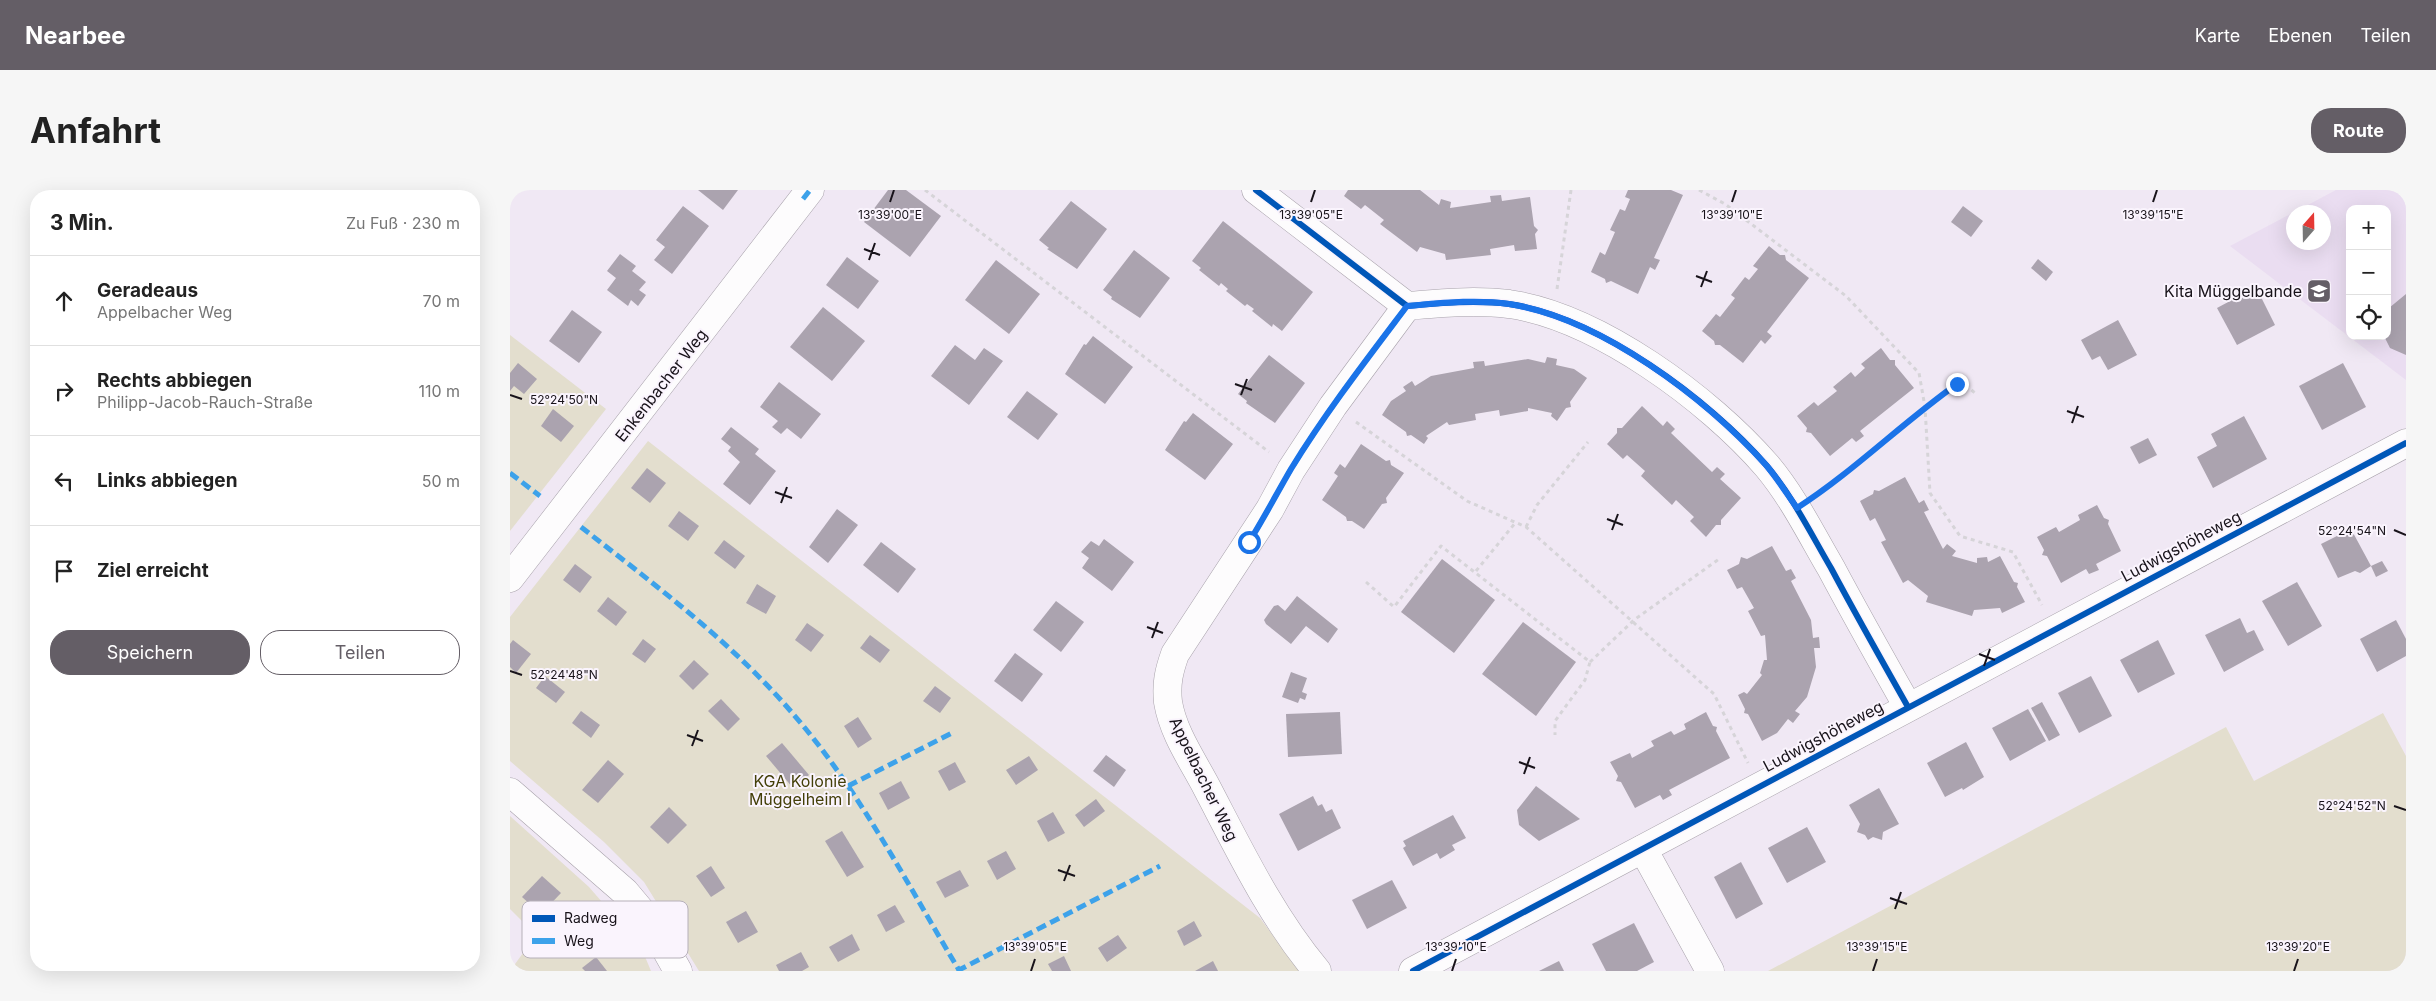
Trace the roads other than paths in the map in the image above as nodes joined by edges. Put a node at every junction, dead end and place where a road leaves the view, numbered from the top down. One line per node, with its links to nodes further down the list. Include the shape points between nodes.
1 (810, 190): 5 (street, Enkenbacher Weg)
2 (1256, 190): 3 (street)
3 (1407, 306): 6 (street, via 1465,302 1510,304 1552,316 1602,337 1646,362 1732,431 1767,467 1797,508); 12 (street, Appelbacher Weg, via 1333,406 1291,470 1270,509 1175,654 1167,678 1168,703 1176,729 1251,872 1294,944)
4 (2406, 443): 6 (street, Ludwigshöheweg)
5 (510, 578)
6 (1908, 707): 8 (street, Ludwigshöheweg)
7 (510, 792): 9 (street)
8 (1643, 849): 13 (street, Ludwigshöheweg); 14 (street)
9 (633, 901)
10 (671, 958): 11 (street)
11 (678, 971)
12 (1317, 971)
13 (1413, 971)
14 (1710, 971)

